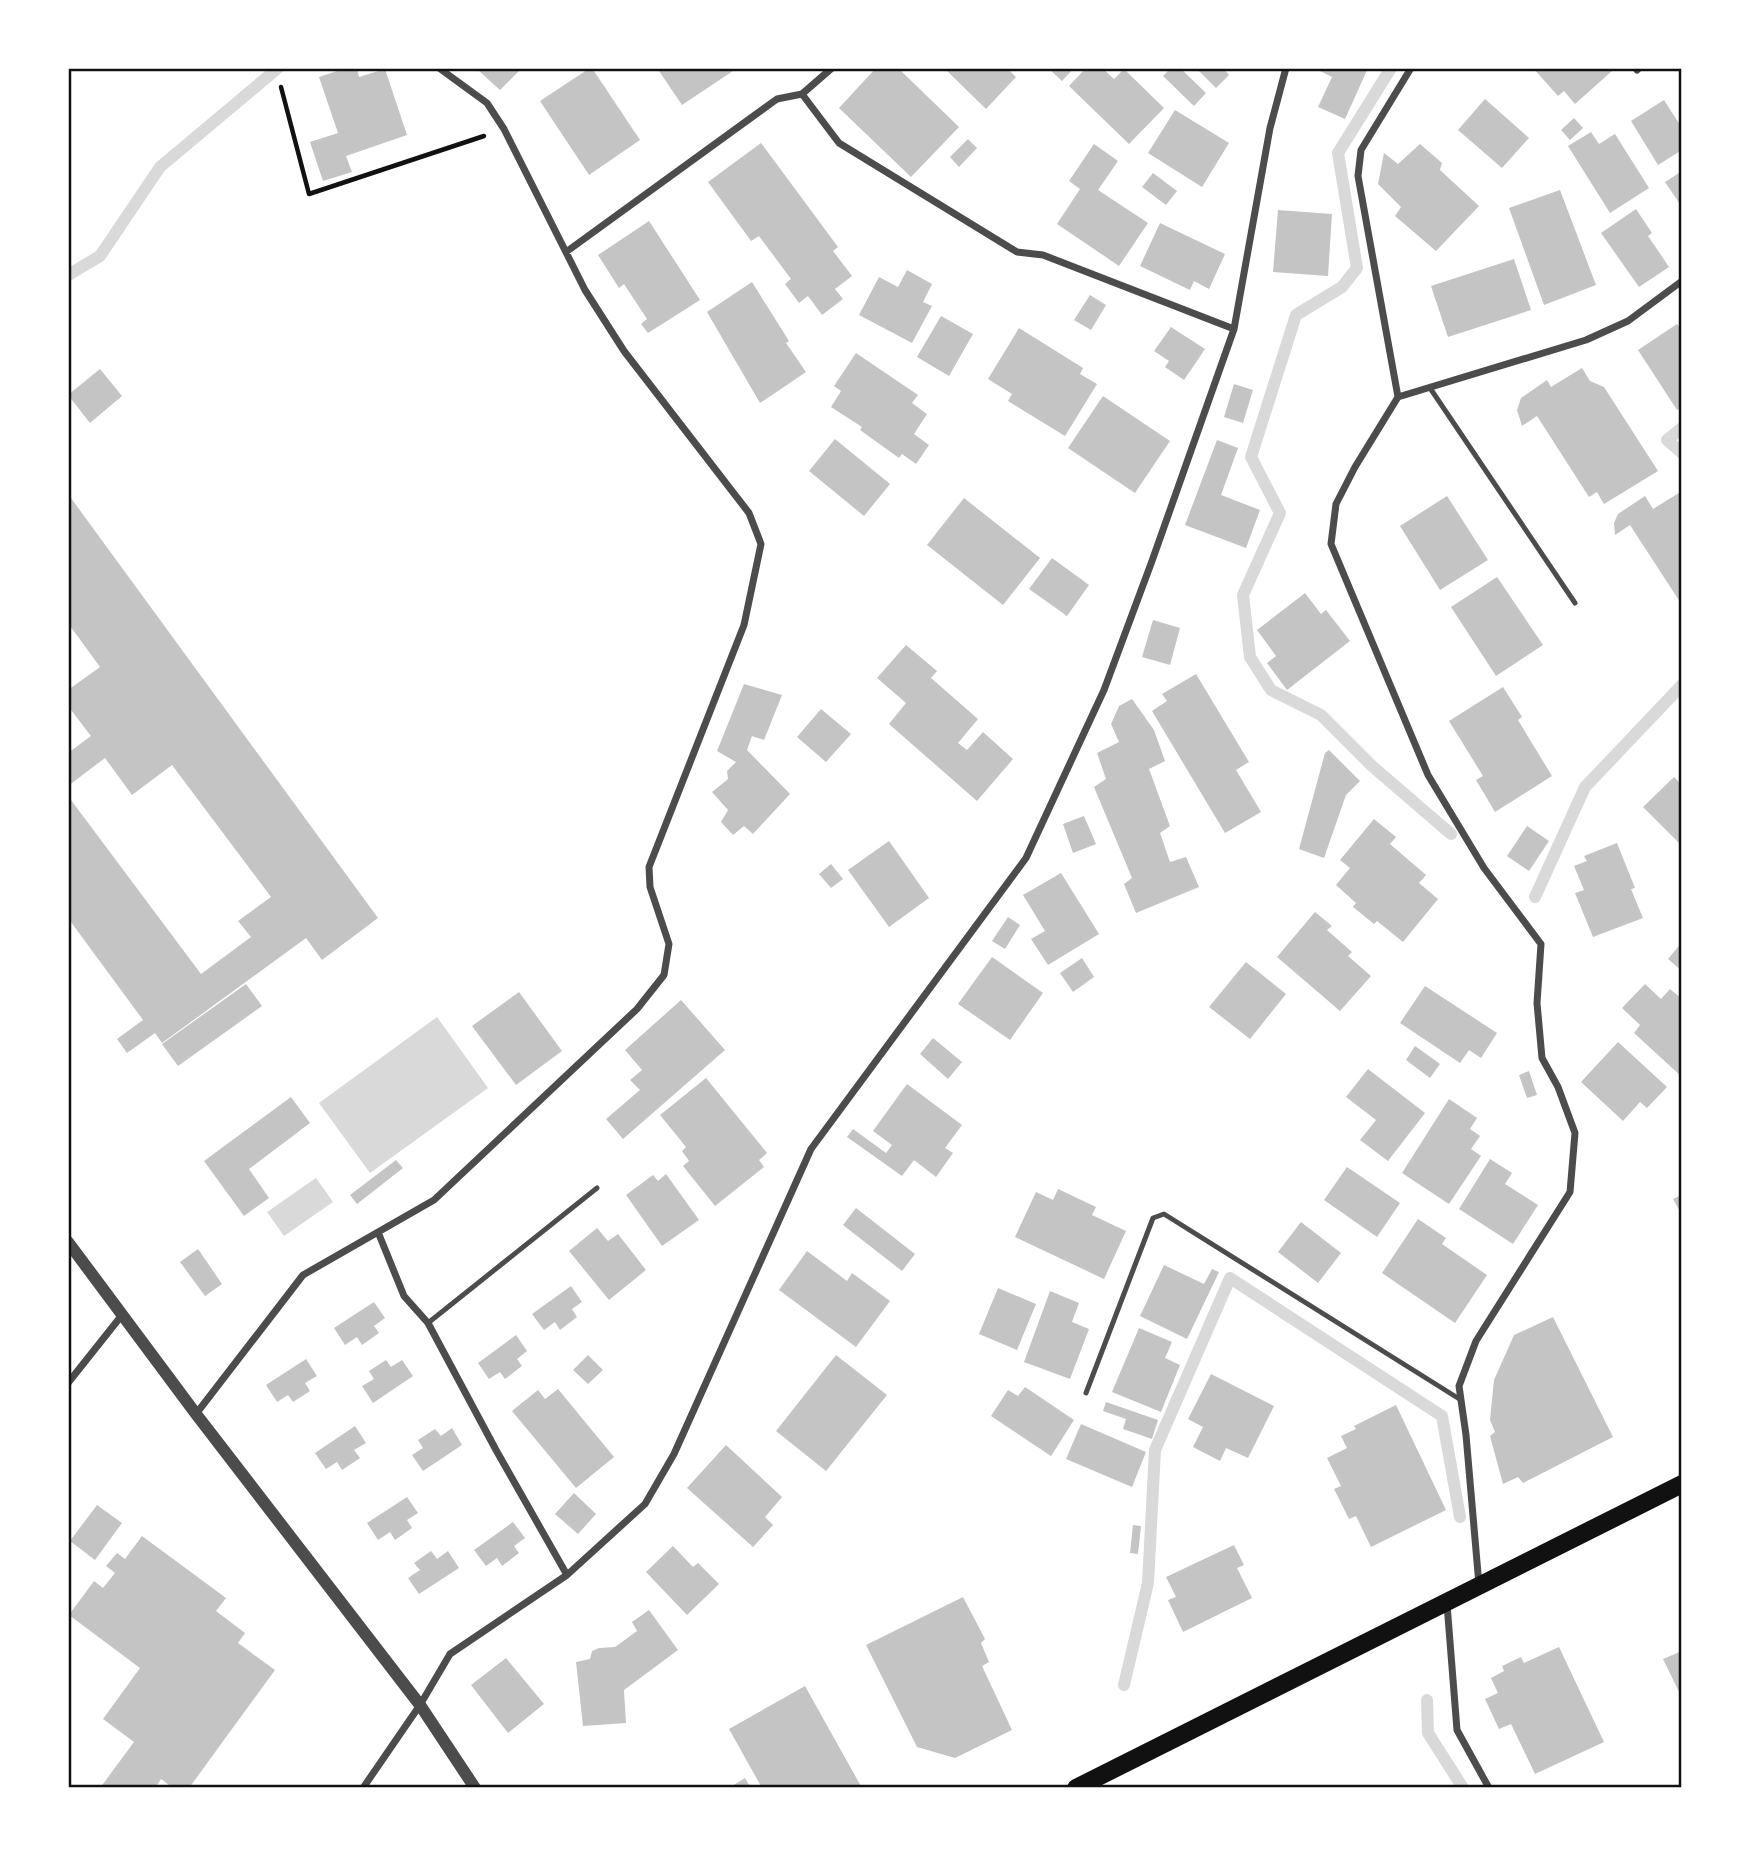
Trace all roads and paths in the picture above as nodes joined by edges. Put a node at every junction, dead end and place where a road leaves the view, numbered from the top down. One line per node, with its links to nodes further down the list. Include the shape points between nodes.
1 (439, 68): 7 (street, via 487,103)
2 (832, 68): 6 (street)
3 (1286, 68): 10 (street, via 1270,128)
4 (1411, 68): 12 (street, via 1361,150 1358,176)
5 (281, 87): 7 (path, via 309,194)
6 (802, 94): 8 (street, via 777,99); 10 (street, via 839,143 1017,252 1043,255)
7 (504, 129): 8 (street)
8 (566, 252): 15 (street, via 624,351 749,513 761,544 744,625 649,867 650,887 669,944 664,975 637,1009 434,1200)
9 (1682, 281): 11 (street, via 1628,321 1587,340)
10 (1234, 329): 24 (street, via 1104,690 1026,858 811,1149 674,1454 645,1504)
11 (1430, 388): 12 (street); 13 (lane)
12 (1398, 397): 21 (street, via 1336,504 1331,544 1428,775 1484,868 1541,944 1537,1003 1542,1058 1575,1133 1570,1192 1475,1341 1459,1386)
13 (1575, 603)
14 (597, 1188): 18 (lane)
15 (378, 1232): 18 (street, via 404,1296); 22 (street, via 303,1275)
16 (68, 1242): 17 (street)
17 (122, 1315): 19 (street); 22 (street)
18 (428, 1324): 24 (street)
19 (68, 1382)
20 (1086, 1392): 21 (lane, via 1153,1218 1164,1214)
21 (1461, 1401): 25 (street)
22 (196, 1414): 27 (street)
23 (1682, 1484): 25 (main road)
24 (567, 1575): 27 (street, via 450,1654)
25 (1480, 1585): 26 (main road)
26 (1447, 1603): 30 (main road); 31 (street, via 1457,1730)
27 (420, 1704): 28 (street); 29 (street)
28 (362, 1788)
29 (475, 1788)
30 (1076, 1788)
31 (1489, 1788)

